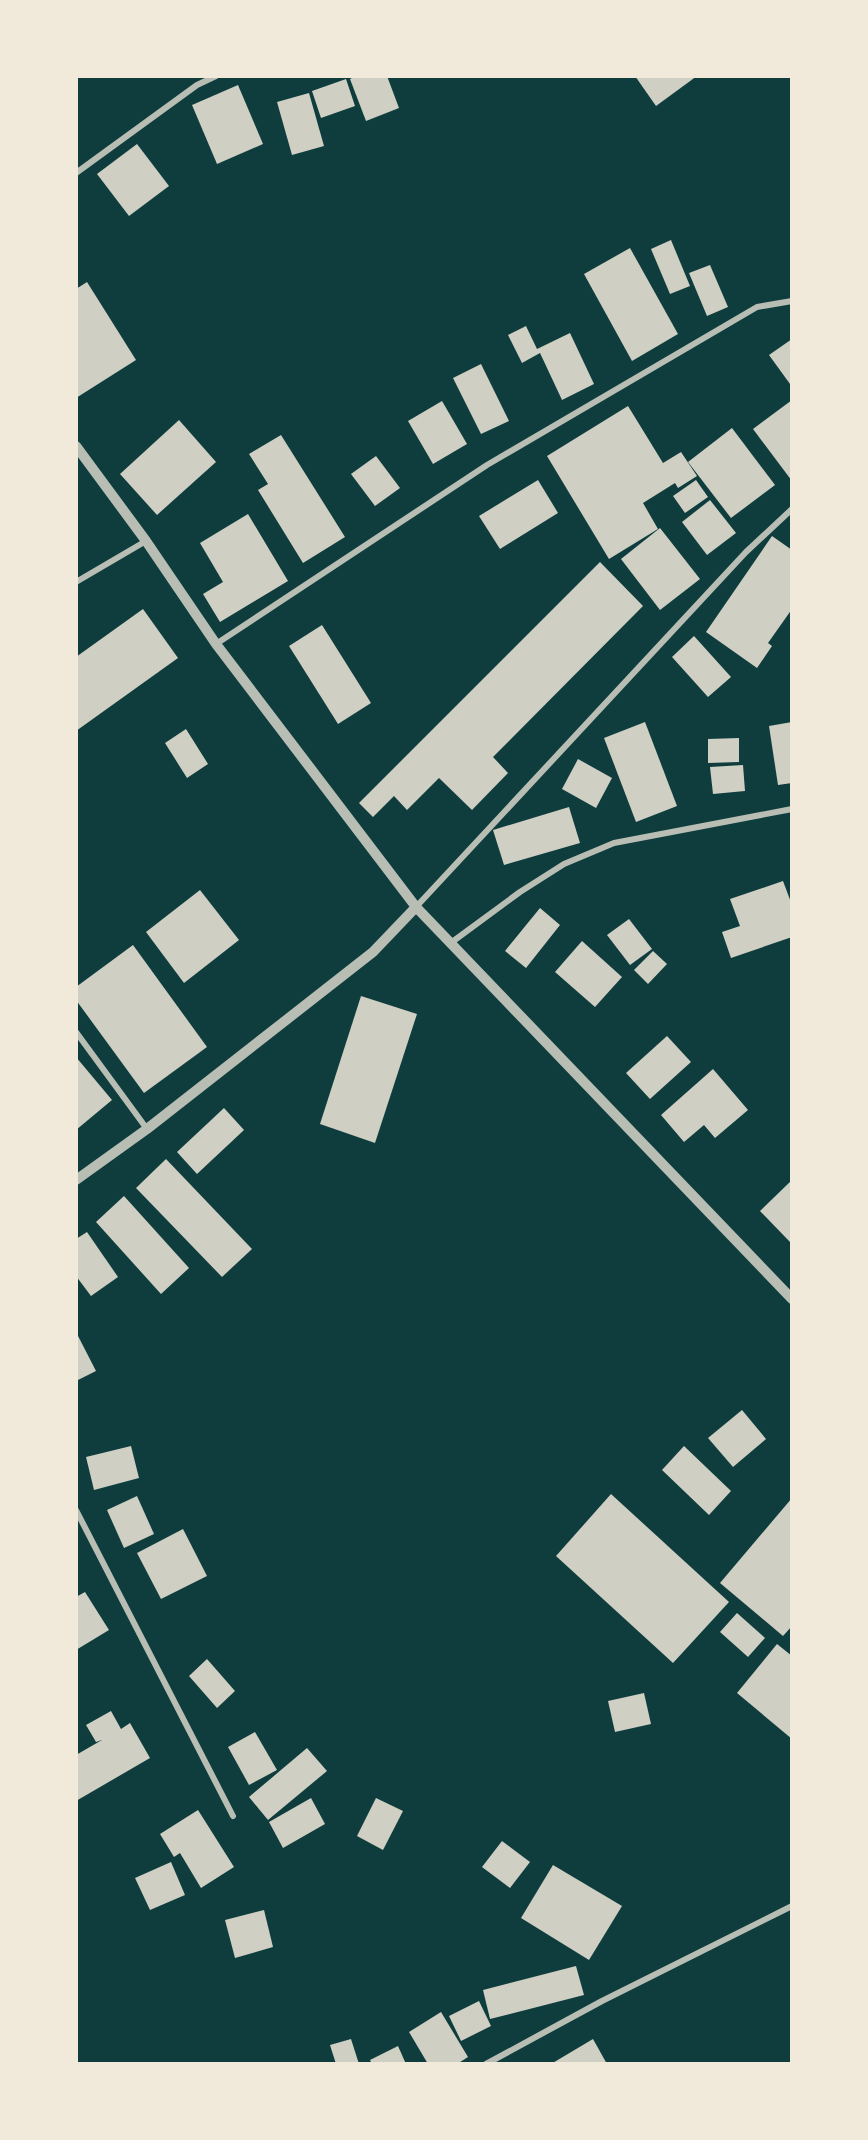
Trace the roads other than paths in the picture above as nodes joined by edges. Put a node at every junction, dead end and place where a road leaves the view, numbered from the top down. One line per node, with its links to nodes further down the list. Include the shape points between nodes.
1 (216, 76): 2 (street, via 197,85)
2 (76, 173)
3 (792, 301): 8 (street, via 757,307 487,465)
4 (76, 446): 6 (street)
5 (792, 509): 10 (street, via 746,552)
6 (146, 540): 7 (street); 8 (street)
7 (76, 582)
8 (216, 644): 10 (street)
9 (792, 809): 11 (street, via 614,843 564,864)
10 (416, 907): 11 (street); 13 (street, via 373,952)
11 (452, 942): 15 (street)
12 (76, 1032): 13 (street)
13 (147, 1129): 14 (street)
14 (76, 1180)
15 (792, 1299)
16 (76, 1510): 17 (street)
17 (233, 1816)
18 (792, 1906): 19 (street)
19 (486, 2064)

